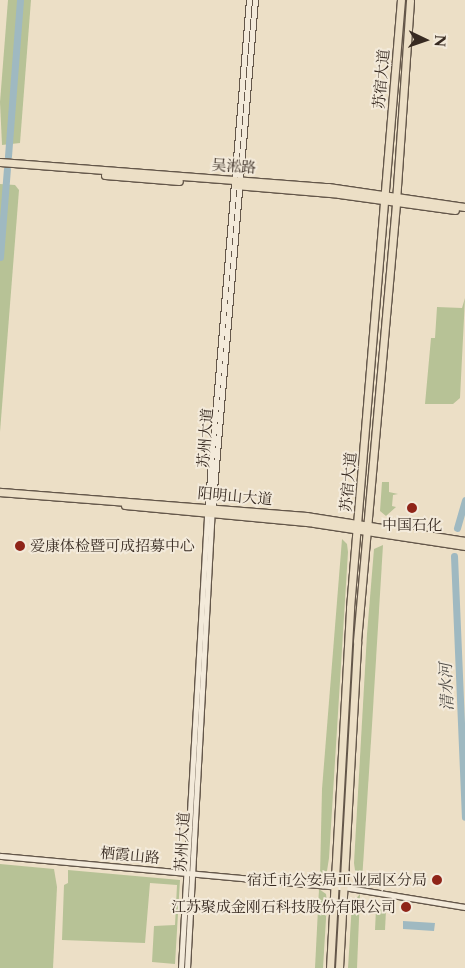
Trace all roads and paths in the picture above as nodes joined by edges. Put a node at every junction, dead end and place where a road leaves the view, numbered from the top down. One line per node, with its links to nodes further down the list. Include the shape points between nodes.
1 (249, 0): 7 (street, 苏州大道)
2 (255, 0): 7 (street, 苏州大道)
3 (401, 0): 8 (main road, 苏宿大道)
4 (410, 0): 9 (main road, 苏宿大道)
5 (0, 162): 7 (main road, 吴淞路)
6 (0, 167): 7 (main road, 吴淞路)
7 (236, 183): 8 (main road, 吴淞路); 14 (street, 苏州大道)
8 (384, 197): 9 (main road, 吴淞路); 15 (main road, 苏宿大道)
9 (396, 198): 10 (main road, 吴淞路); 11 (main road, 吴淞路); 16 (main road, 苏宿大道)
10 (465, 207)
11 (465, 212)
12 (0, 492): 14 (main road, 阳明山大道)
13 (0, 496): 14 (main road, 阳明山大道)
14 (210, 510): 15 (main road, 阳明山大道); 20 (street, 苏州大道)
15 (358, 525): 16 (main road, 阳明山大道); 21 (main road, 苏宿大道)
16 (367, 527): 17 (main road, 阳明山大道); 18 (main road, 阳明山大道); 22 (main road, 苏宿大道)
17 (465, 541)
18 (465, 546)
19 (0, 856): 20 (street, 栖霞山路)
20 (190, 873): 21 (street, 栖霞山路); 24 (street, 苏州大道); 25 (street, 苏州大道)
21 (334, 886): 22 (street, 栖霞山路); 26 (main road, 苏宿大道)
22 (343, 887): 23 (street, 栖霞山路); 27 (main road, 苏宿大道)
23 (465, 907)
24 (181, 968)
25 (188, 968)
26 (330, 968)
27 (340, 968)

